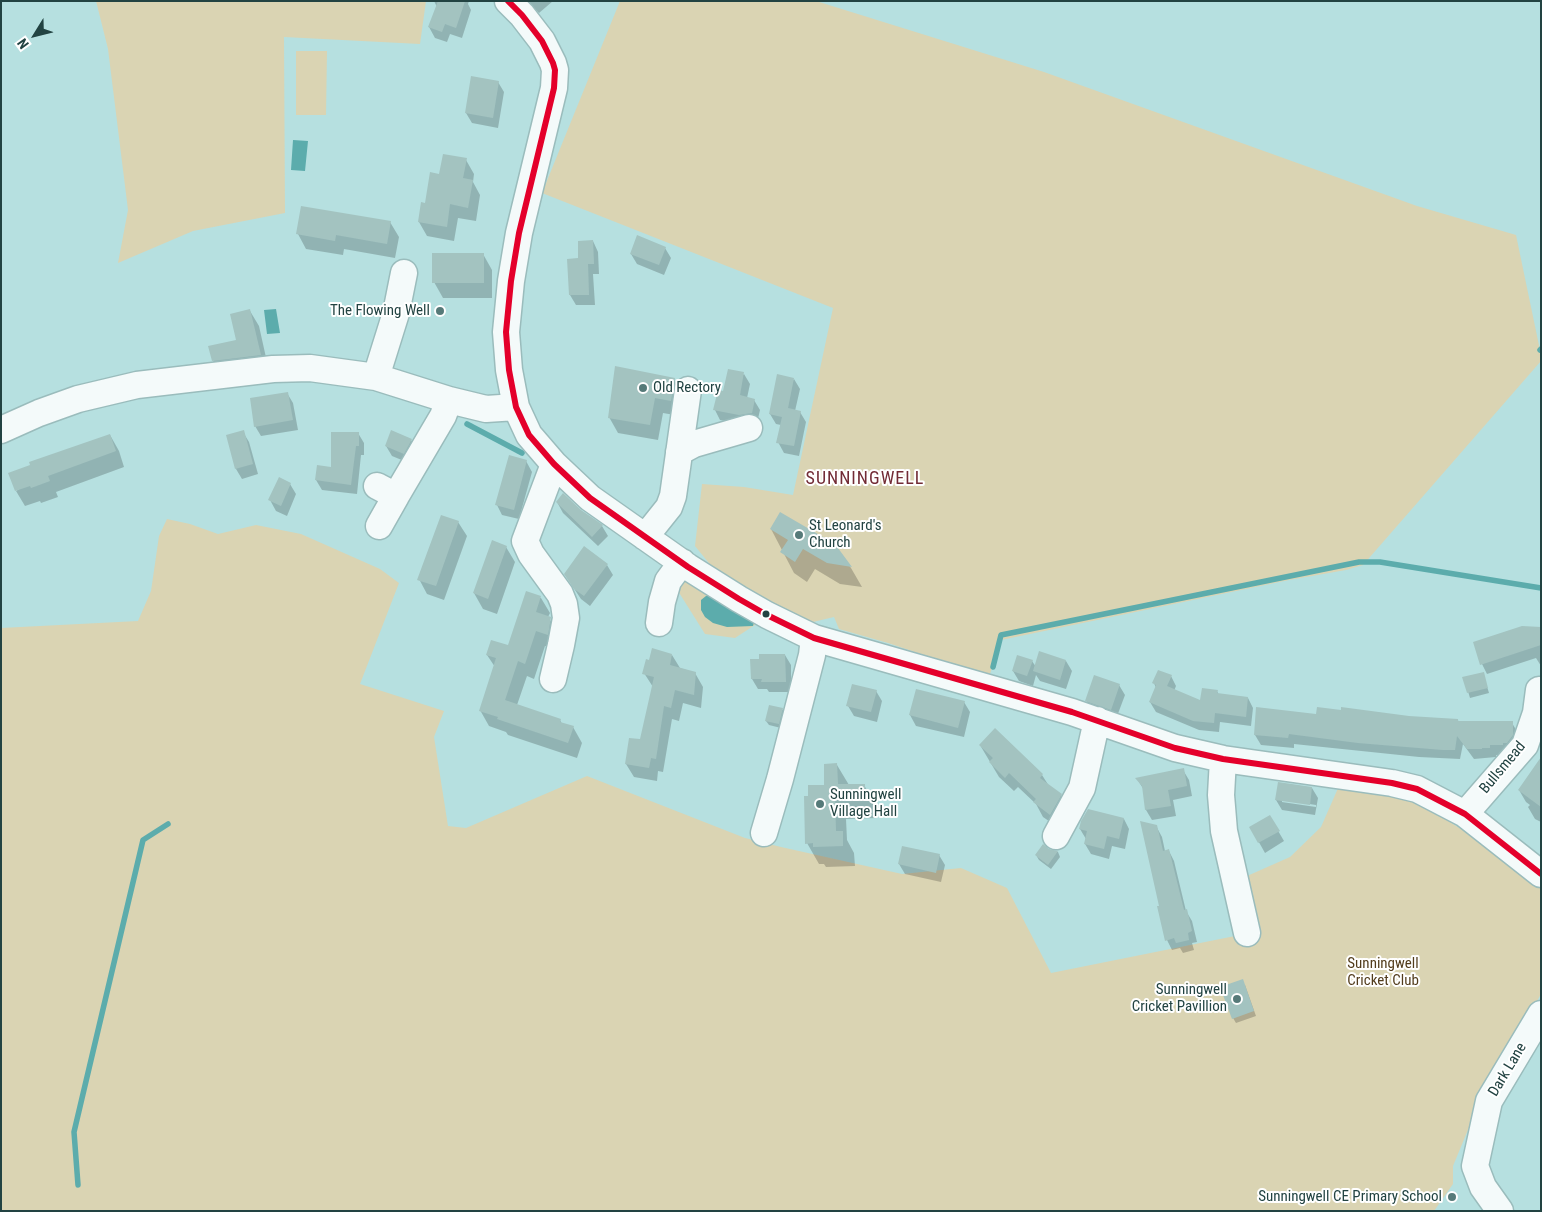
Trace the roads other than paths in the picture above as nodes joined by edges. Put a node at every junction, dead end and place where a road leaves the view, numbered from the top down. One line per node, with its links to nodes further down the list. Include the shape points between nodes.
1 (508, 1): 6 (street, via 542,41 555,70 554,88 519,233 511,281 506,332)
2 (404, 273): 3 (street, via 396,313)
3 (376, 378): 5 (street); 8 (street, via 310,368 274,369 137,385 78,399)
4 (688, 390): 9 (street)
5 (449, 400): 6 (street, via 486,409); 11 (street, via 443,416 387,491)
6 (516, 407): 10 (street, via 529,435)
7 (748, 428): 9 (street, via 694,444)
8 (1, 430)
9 (679, 452): 12 (street, via 669,507)
10 (554, 464): 12 (street, via 590,498); 16 (street, via 520,541 564,604 566,618)
11 (379, 526)
12 (645, 537): 13 (street)
13 (682, 562): 14 (street, via 668,581); 15 (street, via 739,599)
14 (659, 623)
15 (814, 638): 18 (street); 21 (street)
16 (553, 679)
17 (1539, 690): 20 (street, Bullsmead, via 1536,713 1525,745)
18 (1097, 720): 19 (street, via 1175,748); 22 (street, via 1082,788)
19 (1223, 759): 20 (street, via 1392,783 1417,789); 24 (street, via 1224,831)
20 (1465, 814): 23 (street)
21 (764, 833)
22 (1056, 836)
23 (1541, 874)
24 (1247, 933)
25 (1541, 1014): 26 (street, Dark Lane, via 1489,1101 1475,1166 1483,1187)
26 (1500, 1211)

